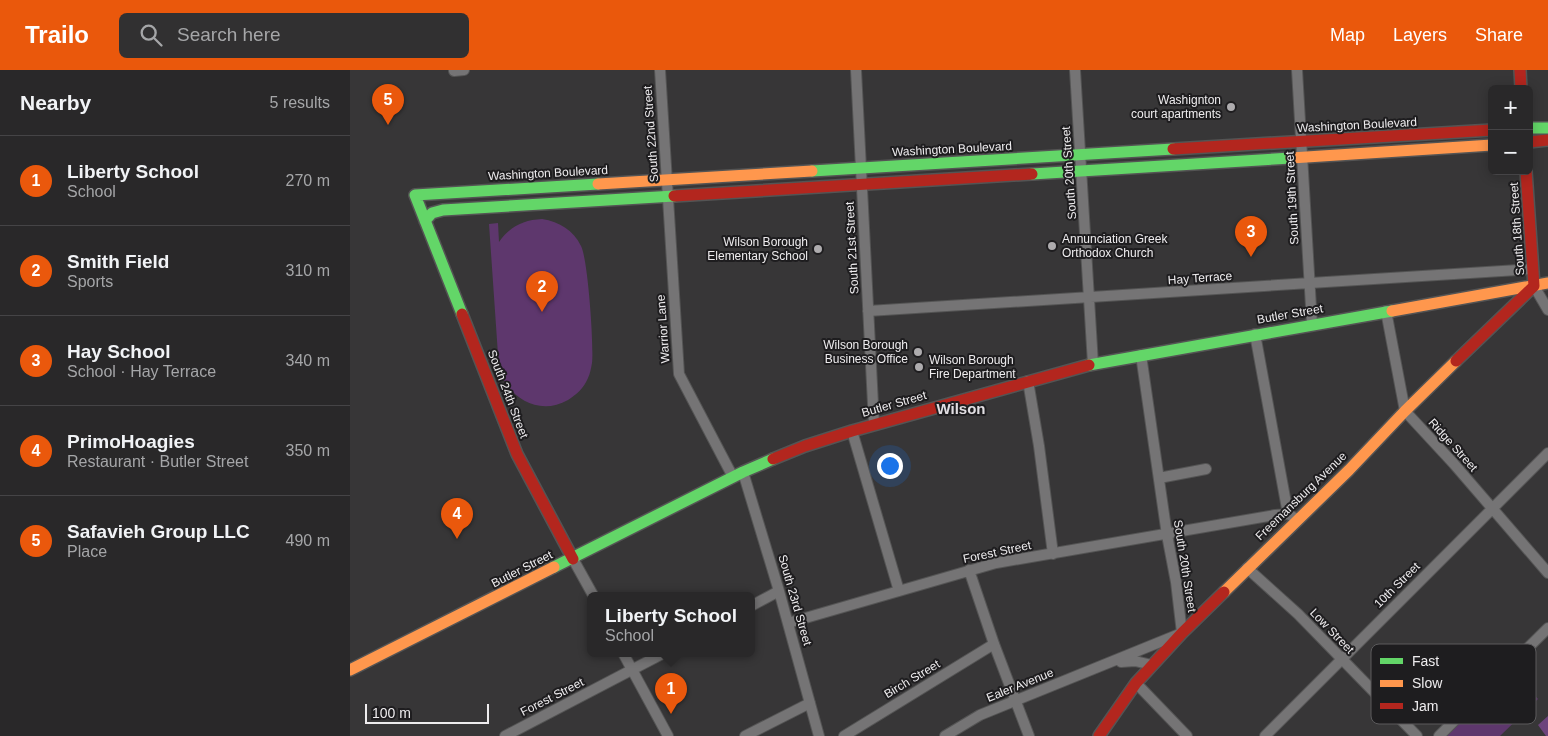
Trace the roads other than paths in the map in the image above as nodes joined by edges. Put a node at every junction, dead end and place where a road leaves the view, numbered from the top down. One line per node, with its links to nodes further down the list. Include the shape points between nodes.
1 (464, 70): 7 (street)
2 (660, 70): 21 (street, South 22nd Street)
3 (856, 70): 18 (street, South 21st Street)
4 (1075, 70): 16 (street, South 20th Street)
5 (1297, 70): 13 (street, South 19th Street)
6 (1520, 70): 8 (street)
7 (454, 71)
8 (1521, 85)
9 (1533, 128): 10 (street)
10 (1548, 128)
11 (1488, 130): 13 (street, Washington Boulevard)
12 (1548, 140): 14 (street)
13 (1301, 142): 16 (street, Washington Boulevard); 17 (street, South 19th Street)
14 (1533, 142)
15 (1488, 145): 17 (street)
16 (1080, 155): 18 (street, Washington Boulevard); 19 (street, South 20th Street)
17 (1302, 156): 19 (street); 27 (street, South 19th Street)
18 (861, 168): 21 (street, Washington Boulevard); 22 (street, South 21st Street)
19 (1081, 170): 22 (street); 30 (street, South 20th Street)
20 (1526, 175): 26 (street, South 18th Street)
21 (667, 180): 23 (street, Washington Boulevard); 24 (street, South 22nd Street)
22 (862, 184): 24 (street); 32 (street, South 21st Street)
23 (415, 195): 25 (street, South 24th Street)
24 (668, 196): 25 (street, via 433,211); 44 (street, Warrior Lane, via 679,374)
25 (425, 221): 50 (street, South 24th Street, via 517,454)
26 (1533, 269): 27 (street, Hay Terrace); 29 (street, South 18th Street)
27 (1310, 283): 30 (street, Hay Terrace); 34 (street, South 19th Street)
28 (1548, 283): 29 (street, Butler Street)
29 (1534, 286): 31 (street); 33 (street, Butler Street); 39 (street, Freemansburg Avenue)
30 (1089, 297): 32 (street, Hay Terrace); 37 (street, South 20th Street)
31 (1548, 310)
32 (868, 311): 40 (street, South 21st Street)
33 (1386, 311): 34 (street, Butler Street); 39 (street)
34 (1312, 324): 35 (street, Butler Street)
35 (1255, 334): 36 (street, Butler Street); 47 (street)
36 (1141, 355): 37 (street, Butler Street); 45 (street, South 20th Street)
37 (1093, 364): 38 (street, Butler Street)
38 (1028, 381): 40 (street, Butler Street); 49 (street)
39 (1405, 411): 46 (street, Ridge Street); 47 (street, Freemansburg Avenue, via 1349,470)
40 (874, 424): 41 (street, Butler Street)
41 (852, 431): 44 (street, Butler Street, via 805,446); 55 (street)
42 (1548, 453): 46 (street, 10th Street)
43 (1206, 469): 45 (street)
44 (738, 474): 50 (street, Butler Street); 54 (street, South 23rd Street)
45 (1159, 478): 48 (street, South 20th Street)
46 (1492, 508): 53 (street, Ridge Street); 65 (street, 10th Street)
47 (1292, 516): 48 (street, Forest Street); 51 (street, Freemansburg Avenue)
48 (1167, 535): 49 (street, Forest Street); 60 (street, South 20th Street)
49 (1052, 554): 52 (street, Forest Street)
50 (573, 559): 56 (street, South 24th Street); 68 (street, Butler Street)
51 (1247, 568): 60 (street, Freemansburg Avenue); 65 (street, Low Street)
52 (969, 570): 55 (street, Forest Street); 61 (street)
53 (1548, 573)
54 (780, 591): 57 (street); 58 (street, South 23rd Street)
55 (899, 591): 58 (street, Forest Street)
56 (590, 592)
57 (755, 604)
58 (788, 622): 73 (street, South 23rd Street)
59 (1548, 628): 62 (street)
60 (1182, 633): 66 (street, Ealer Avenue); 67 (street, Freemansburg Avenue)
61 (994, 644): 72 (street); 80 (street, Birch Street)
62 (1532, 644)
63 (626, 657): 69 (street)
64 (657, 657): 69 (street, Forest Street)
65 (1341, 659): 71 (street, Low Street); 85 (street, 10th Street)
66 (1107, 664): 67 (street, Ealer Avenue, via 1135,661); 72 (street, Ealer Avenue)
67 (1152, 665): 70 (street, Freemansburg Avenue)
68 (350, 670)
69 (633, 670): 76 (street, Forest Street); 77 (street)
70 (1136, 683): 83 (street, Freemansburg Avenue); 84 (street)
71 (1371, 689)
72 (1016, 700): 81 (street, Ealer Avenue, via 980,715); 82 (street)
73 (810, 703): 78 (street); 79 (street, South 23rd Street)
74 (1405, 724): 86 (street, Low Street)
75 (1451, 724): 87 (street)
76 (505, 736)
77 (668, 736)
78 (746, 736)
79 (819, 736)
80 (844, 736)
81 (945, 736)
82 (1029, 736)
83 (1099, 736)
84 (1187, 736)
85 (1265, 736)
86 (1417, 736)
87 (1439, 736)

